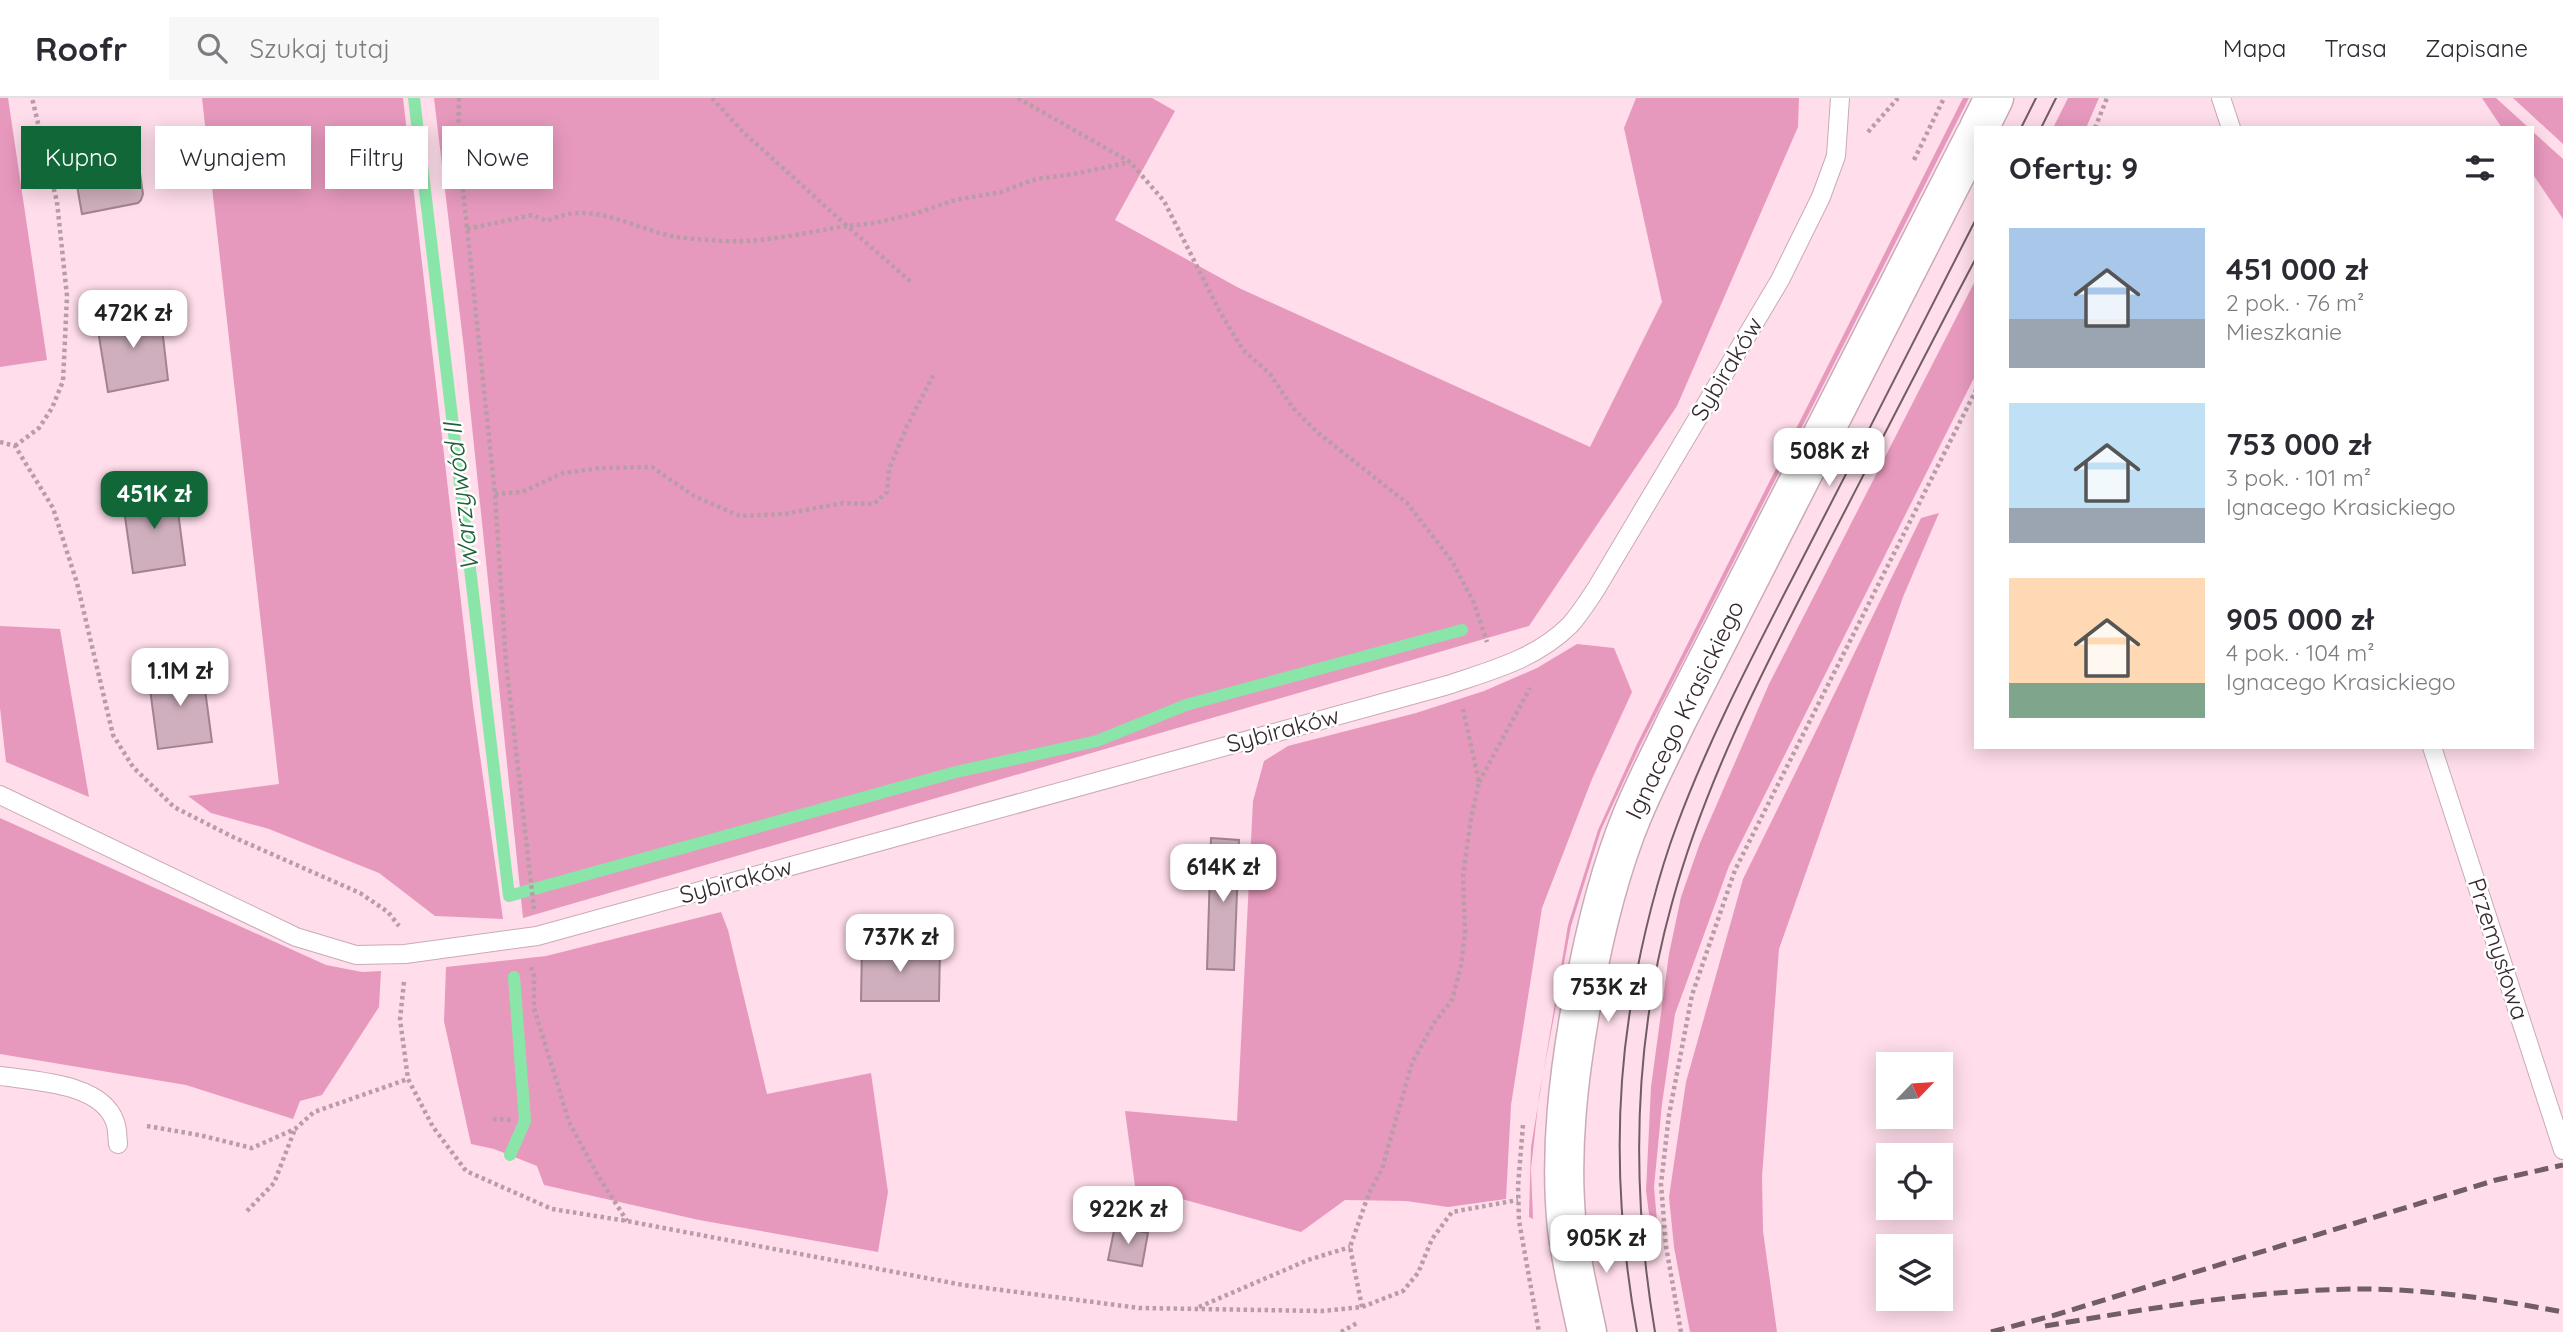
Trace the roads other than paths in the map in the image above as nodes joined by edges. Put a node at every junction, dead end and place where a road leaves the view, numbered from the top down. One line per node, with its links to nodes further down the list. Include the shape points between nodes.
1 (1840, 98): 8 (lane, Sybiraków, via 1836,156 1780,280 1596,589 1571,624 1518,662 530,937 405,954 356,955 296,937)
2 (1994, 98): 4 (street)
3 (2221, 98): 5 (lane)
4 (1980, 126)
5 (2230, 126)
6 (1974, 139): 12 (street, Ignacego Krasickiego, via 1677,720 1632,817 1606,891 1577,1029 1566,1120 1567,1229)
7 (2433, 749): 11 (lane, Przemysłowa)
8 (0, 795)
9 (0, 1076): 10 (lane, via 67,1086 87,1094 104,1104 115,1121)
10 (118, 1144)
11 (2563, 1150)
12 (1587, 1332)

